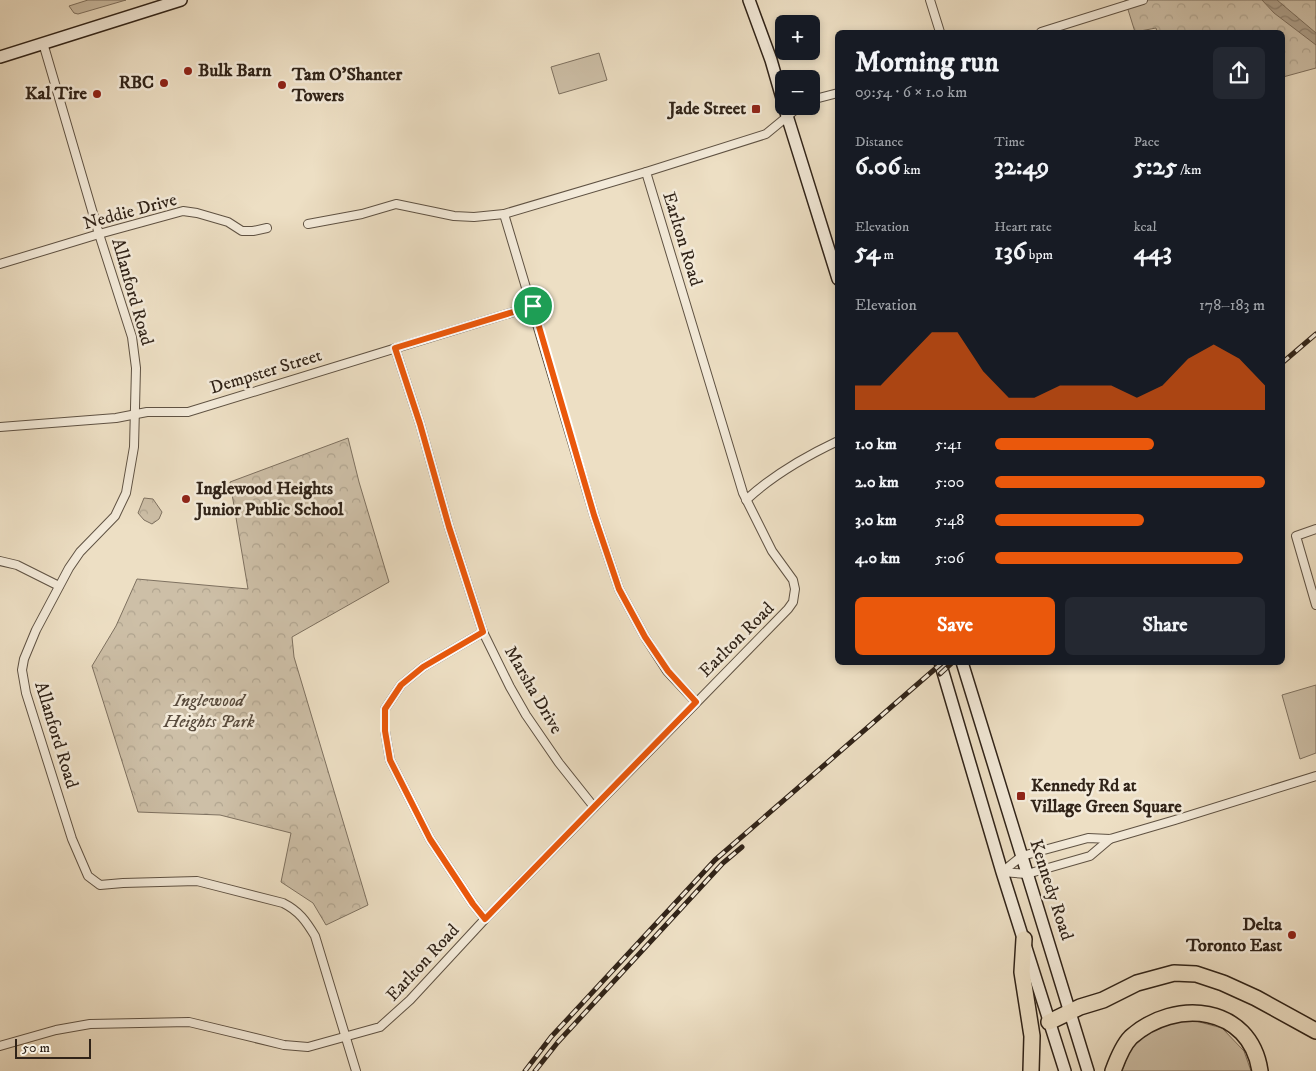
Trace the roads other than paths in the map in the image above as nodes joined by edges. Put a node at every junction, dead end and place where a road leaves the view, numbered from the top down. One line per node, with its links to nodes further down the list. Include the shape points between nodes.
1 (181, 0): 7 (main road)
2 (749, 0): 9 (main road)
3 (930, 0): 5 (street)
4 (1143, 0): 6 (street)
5 (939, 30)
6 (1047, 30)
7 (43, 43): 8 (main road); 18 (street, Allanford Road)
8 (0, 57)
9 (775, 74)
10 (835, 94): 11 (street)
11 (820, 98)
12 (781, 115): 14 (street, via 768,133)
13 (787, 115): 20 (main road)
14 (646, 172): 15 (street); 26 (street, Earlton Road)
15 (504, 214): 16 (street, via 454,216 396,204); 21 (street)
16 (308, 224)
17 (267, 228): 18 (street, Neddie Drive, via 242,231 228,222 183,211)
18 (99, 234): 19 (street, Neddie Drive); 23 (street, Allanford Road, via 133,342)
19 (0, 264)
20 (835, 269)
21 (533, 306): 22 (street, Dempster Street); 34 (street, via 619,589 668,671)
22 (395, 348): 23 (street, Dempster Street, via 188,412); 31 (street, Marsha Drive)
23 (135, 415): 24 (street, Dempster Street); 29 (street, Allanford Road, via 132,464 126,493 115,516 80,552)
24 (0, 427)
25 (835, 442): 26 (street, via 797,461)
26 (746, 500): 34 (street, Earlton Road, via 772,551 793,580 793,602)
27 (1316, 529): 30 (street, via 1296,536)
28 (0, 561): 29 (street, via 18,565)
29 (59, 586): 46 (street, Allanford Road, via 36,630 22,670 26,693 65,817 88,876 100,886 197,881 284,903 305,919 315,936)
30 (1316, 605)
31 (483, 632): 36 (street, Marsha Drive, via 529,720); 41 (street, via 423,667 401,685 385,709 385,731 390,760 430,839)
32 (941, 665): 39 (main road)
33 (963, 665): 38 (main road, Kennedy Road)
34 (696, 702): 36 (street, Earlton Road)
35 (1316, 776): 37 (street)
36 (594, 807): 41 (street, Earlton Road)
37 (1110, 839): 38 (street, via 1088,838); 40 (street, via 1090,856)
38 (1022, 856): 39 (street); 40 (main road, Kennedy Road)
39 (1002, 872): 40 (street); 42 (main road)
40 (1027, 874): 43 (main road, Kennedy Road)
41 (485, 919): 46 (street, Earlton Road, via 387,1022)
42 (1024, 939): 44 (main road); 49 (highway, via 1022,972 1032,1036)
43 (1069, 1012): 44 (highway); 45 (highway, via 1137,983 1174,973 1196,974 1256,998); 51 (main road, Kennedy Road)
44 (1048, 1022): 50 (main road)
45 (1316, 1031)
46 (346, 1037): 47 (street, Earlton Road, via 297,1047 189,1022 171,1022 79,1026); 48 (street, Allanford Road)
47 (0, 1046)
48 (356, 1071)
49 (1031, 1071)
50 (1066, 1071)
51 (1088, 1071)
52 (1113, 1071): 53 (highway, via 1130,1039 1140,1031 1160,1019 1196,1012 1217,1016 1239,1028 1251,1044)
53 (1260, 1071)

